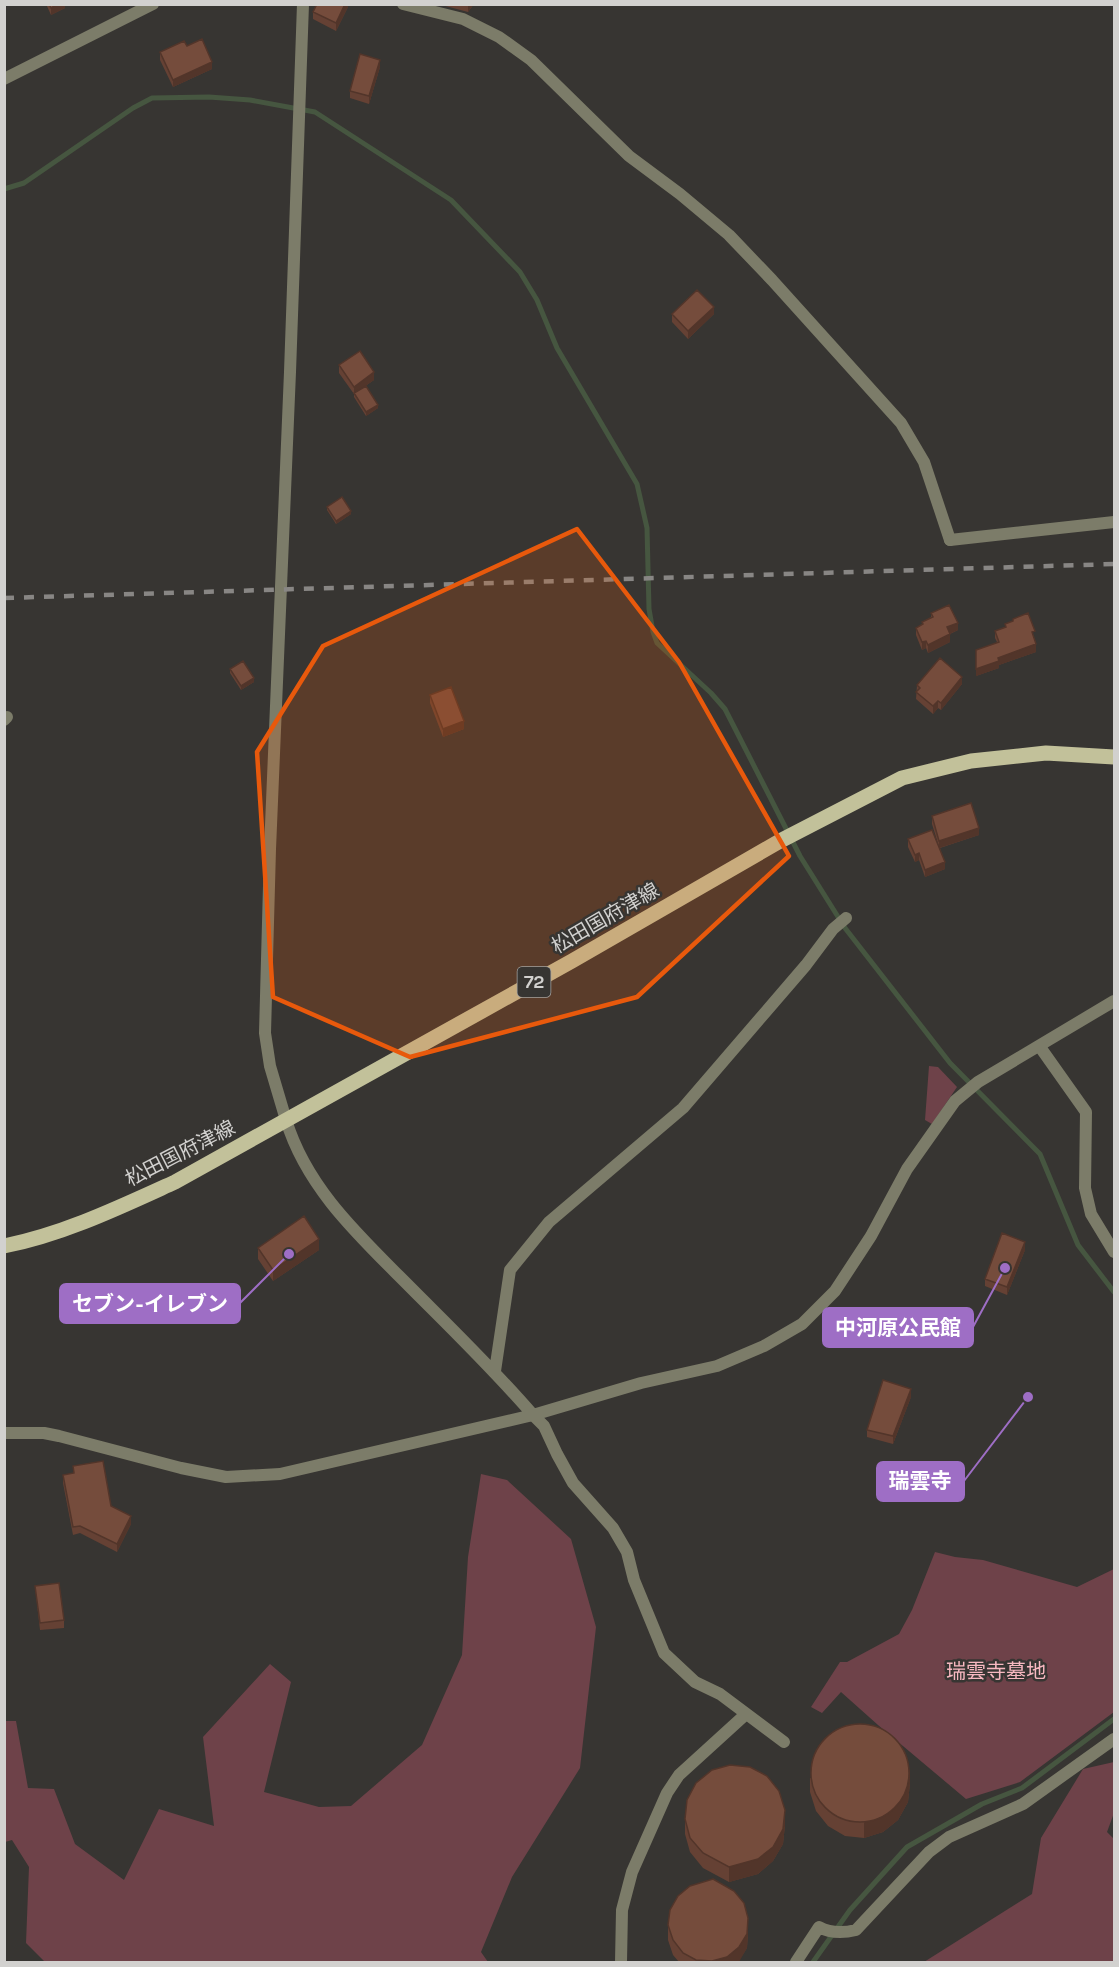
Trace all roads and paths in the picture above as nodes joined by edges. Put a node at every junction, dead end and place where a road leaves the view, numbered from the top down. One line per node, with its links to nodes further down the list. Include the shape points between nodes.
1 (153, 4): 4 (street)
2 (303, 4): 10 (street, via 265,1033)
3 (403, 4): 5 (street, via 463,19 499,37 531,60 629,156 729,235 901,423 924,462 950,540)
4 (4, 79)
5 (1114, 522)
6 (1114, 757): 10 (main road, 松田国府津線 / 72, via 1046,753 971,761 902,778 780,841)
7 (841, 922): 13 (street, via 683,1108 549,1222 510,1270)
8 (1114, 1001): 9 (street)
9 (1040, 1047): 12 (street, via 1086,1112 1085,1188 1091,1214); 14 (street, via 978,1082 949,1109 907,1169 871,1236 835,1291 802,1324 717,1366 641,1383)
10 (286, 1120): 11 (main road, 松田国府津線 / 72, via 175,1182 111,1211); 13 (street, via 293,1144 318,1187 351,1228)
11 (4, 1246)
12 (1114, 1252)
13 (495, 1371): 14 (street)
14 (533, 1415): 15 (street, via 280,1474 226,1477 44,1433); 16 (street, via 544,1426 573,1483 613,1528 627,1551 634,1580 664,1653 695,1682 720,1694)
15 (4, 1433)
16 (746, 1714): 18 (street); 19 (street, via 680,1775 667,1793 622,1910)
17 (1114, 1739): 20 (street, via 1023,1804 949,1836 856,1930 819,1927)
18 (784, 1742)
19 (621, 1962)
20 (796, 1962)

